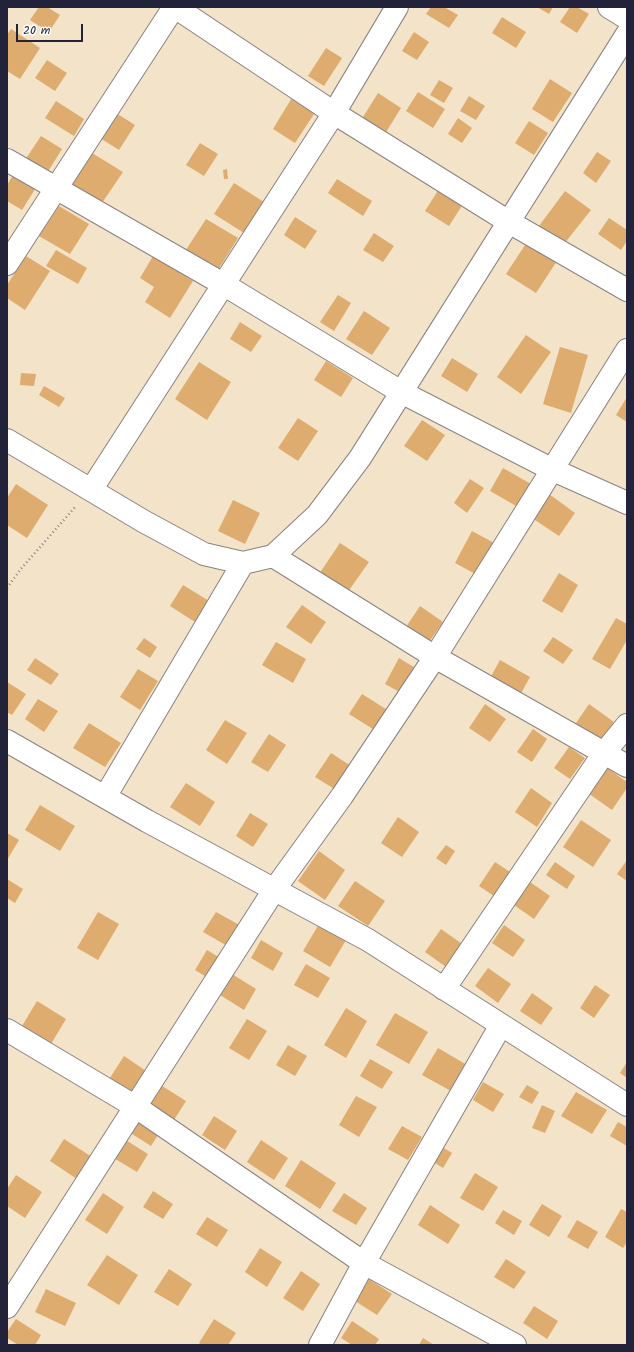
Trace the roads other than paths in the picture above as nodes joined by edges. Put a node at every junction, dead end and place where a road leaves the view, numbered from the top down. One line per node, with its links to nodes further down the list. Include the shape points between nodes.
1 (174, 7): 6 (street); 8 (street)
2 (397, 7): 6 (street)
3 (609, 7): 4 (street)
4 (627, 18)
5 (627, 34): 9 (street)
6 (334, 113): 9 (street); 11 (street)
7 (7, 160): 8 (street)
8 (55, 189): 10 (street); 11 (street)
9 (509, 222): 12 (street); 14 (street)
10 (7, 264)
11 (223, 284): 14 (street); 17 (street)
12 (627, 290)
13 (627, 350): 16 (street)
14 (401, 392): 16 (street); 19 (street, via 360,458 317,515)
15 (7, 440): 17 (street)
16 (551, 469): 18 (street); 21 (street)
17 (91, 490): 20 (street, via 204,554)
18 (627, 503)
19 (273, 556): 20 (street); 21 (street)
20 (242, 563): 26 (street)
21 (435, 657): 24 (street); 27 (street, via 342,796)
22 (627, 725): 24 (street)
23 (7, 741): 26 (street)
24 (604, 753): 25 (street); 28 (street)
25 (627, 766)
26 (105, 797): 27 (street)
27 (274, 890): 28 (street, via 368,940); 32 (street)
28 (444, 989): 29 (street)
29 (501, 1025): 31 (street); 33 (street)
30 (9, 1036): 32 (street)
31 (627, 1105)
32 (136, 1107): 33 (street); 34 (street)
33 (364, 1263): 35 (street); 36 (street)
34 (7, 1307)
35 (320, 1345)
36 (514, 1345)

